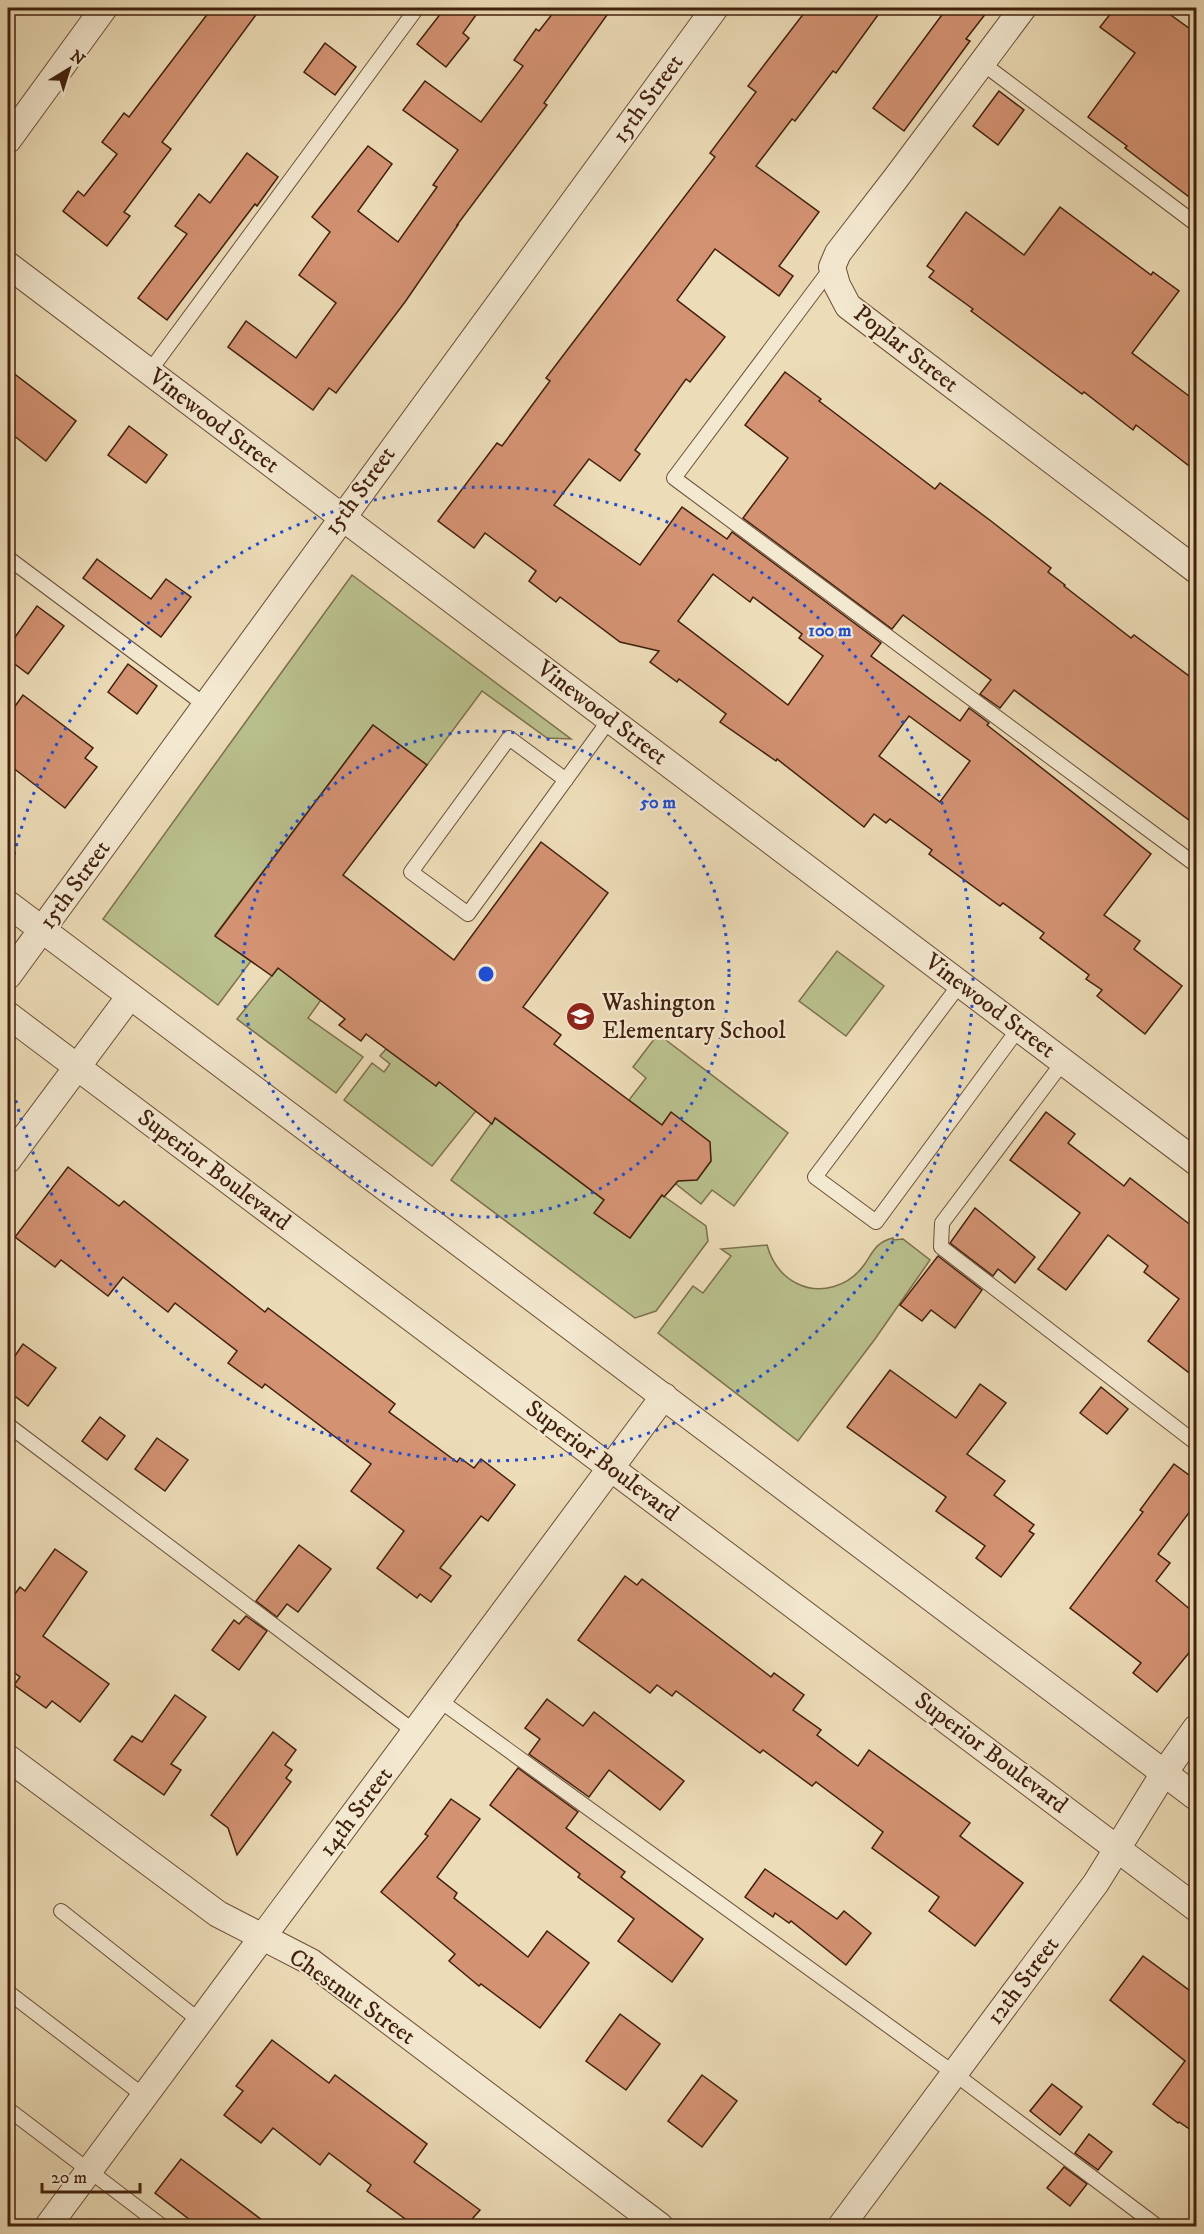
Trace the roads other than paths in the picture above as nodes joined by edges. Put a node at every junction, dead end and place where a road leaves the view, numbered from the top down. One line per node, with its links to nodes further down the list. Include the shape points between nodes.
1 (104, 8): 6 (street)
2 (417, 8): 10 (lane)
3 (715, 8): 11 (street, 15th Street)
4 (1023, 8): 5 (street)
5 (982, 63): 7 (lane); 9 (street, via 838,253)
6 (8, 140)
7 (1197, 224)
8 (8, 265): 10 (street, Vinewood Street)
9 (832, 267): 13 (street, Poplar Street, via 848,306); 17 (lane, via 674,478)
10 (149, 372): 11 (street, Vinewood Street)
11 (342, 517): 14 (street, 15th Street); 15 (street, Vinewood Street)
12 (8, 558): 14 (lane)
13 (1197, 570)
14 (205, 705): 19 (street, 15th Street)
15 (610, 719): 16 (lane); 21 (street, Vinewood Street)
16 (566, 780): 16 (lane, via 468,914 411,872 509,738)
17 (1197, 865)
18 (8, 904): 19 (street)
19 (42, 930): 20 (street, 15th Street); 22 (street)
20 (8, 976)
21 (960, 984): 24 (street, Vinewood Street); 24 (lane, via 815,1177 876,1222)
22 (130, 996): 26 (street); 29 (street)
23 (8, 1015): 26 (street, Superior Boulevard)
24 (1019, 1028): 25 (street, Vinewood Street)
25 (1063, 1062): 28 (street, Vinewood Street); 31 (lane, via 942,1223 941,1246)
26 (76, 1067): 27 (street); 32 (street, Superior Boulevard)
27 (8, 1160)
28 (1197, 1162)
29 (664, 1396): 32 (street, 14th Street); 37 (street)
30 (8, 1425): 35 (lane)
31 (1197, 1443)
32 (610, 1467): 33 (street, 14th Street); 39 (street, Superior Boulevard)
33 (439, 1700): 35 (street, 14th Street); 45 (lane)
34 (1197, 1728): 37 (street, 12th Street)
35 (415, 1732): 42 (street, 14th Street)
36 (8, 1758): 42 (street, Chestnut Street, via 218,1914)
37 (1164, 1773): 38 (street); 39 (street, 12th Street)
38 (1197, 1797)
39 (1117, 1849): 40 (street, Superior Boulevard); 45 (street, 12th Street)
40 (1197, 1908)
41 (61, 1911): 44 (lane)
42 (262, 1937): 44 (street, 14th Street); 51 (street, Chestnut Street, via 311,1962)
43 (8, 1992): 46 (lane)
44 (200, 2021): 46 (street, 14th Street)
45 (954, 2074): 52 (street, 12th Street); 53 (lane)
46 (144, 2096): 48 (street, 14th Street)
47 (8, 2109): 48 (lane)
48 (89, 2171): 49 (street, 14th Street); 50 (lane)
49 (48, 2226)
50 (162, 2226)
51 (660, 2226)
52 (841, 2226)
53 (1157, 2226)

